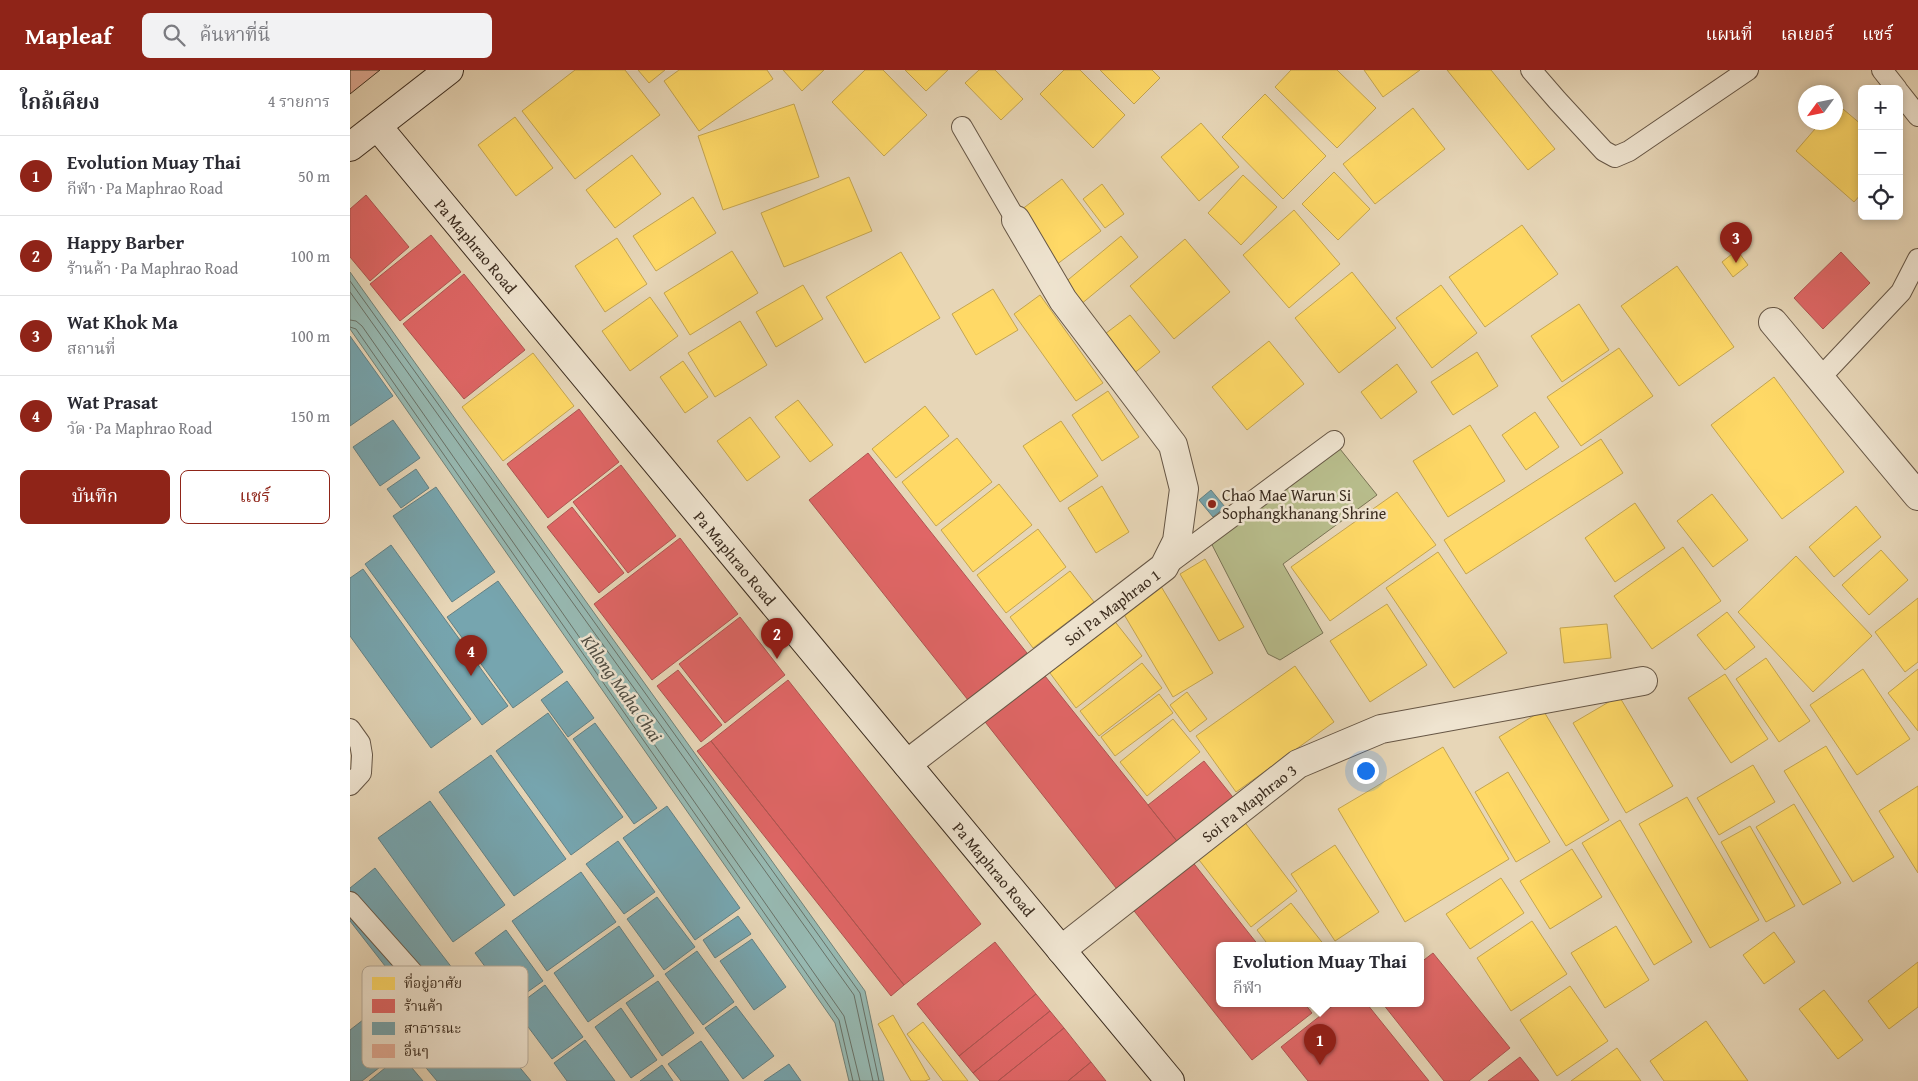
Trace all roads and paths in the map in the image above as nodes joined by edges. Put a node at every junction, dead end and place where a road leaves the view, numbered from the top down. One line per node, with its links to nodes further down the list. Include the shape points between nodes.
1 (449, 70): 8 (street)
2 (1531, 70): 3 (lane, via 1604,151 1615,157 1629,151)
3 (1748, 70)
4 (1882, 70): 5 (lane)
5 (1894, 85)
6 (1903, 97): 7 (lane)
7 (1918, 116)
8 (378, 127): 10 (street); 20 (street, Pa Maphrao Road)
9 (962, 127): 11 (lane)
10 (350, 147)
11 (1016, 220): 17 (street, Soi Pa Maphrao 1, via 1063,300 1173,445 1184,489 1177,541)
12 (1918, 259): 14 (lane, via 1901,292)
13 (1773, 322): 14 (street)
14 (1820, 378): 16 (street)
15 (1334, 441): 17 (lane)
16 (1918, 496)
17 (1164, 567): 20 (street, Soi Pa Maphrao 1)
18 (1643, 680): 23 (street, Soi Pa Maphrao 3, via 1381,729 1298,764)
19 (350, 729): 21 (lane, via 360,743 362,754 361,773)
20 (907, 764): 23 (street, Pa Maphrao Road)
21 (350, 785)
22 (350, 902): 24 (lane)
23 (1061, 950): 25 (street, Pa Maphrao Road)
24 (407, 966)
25 (1170, 1081)

